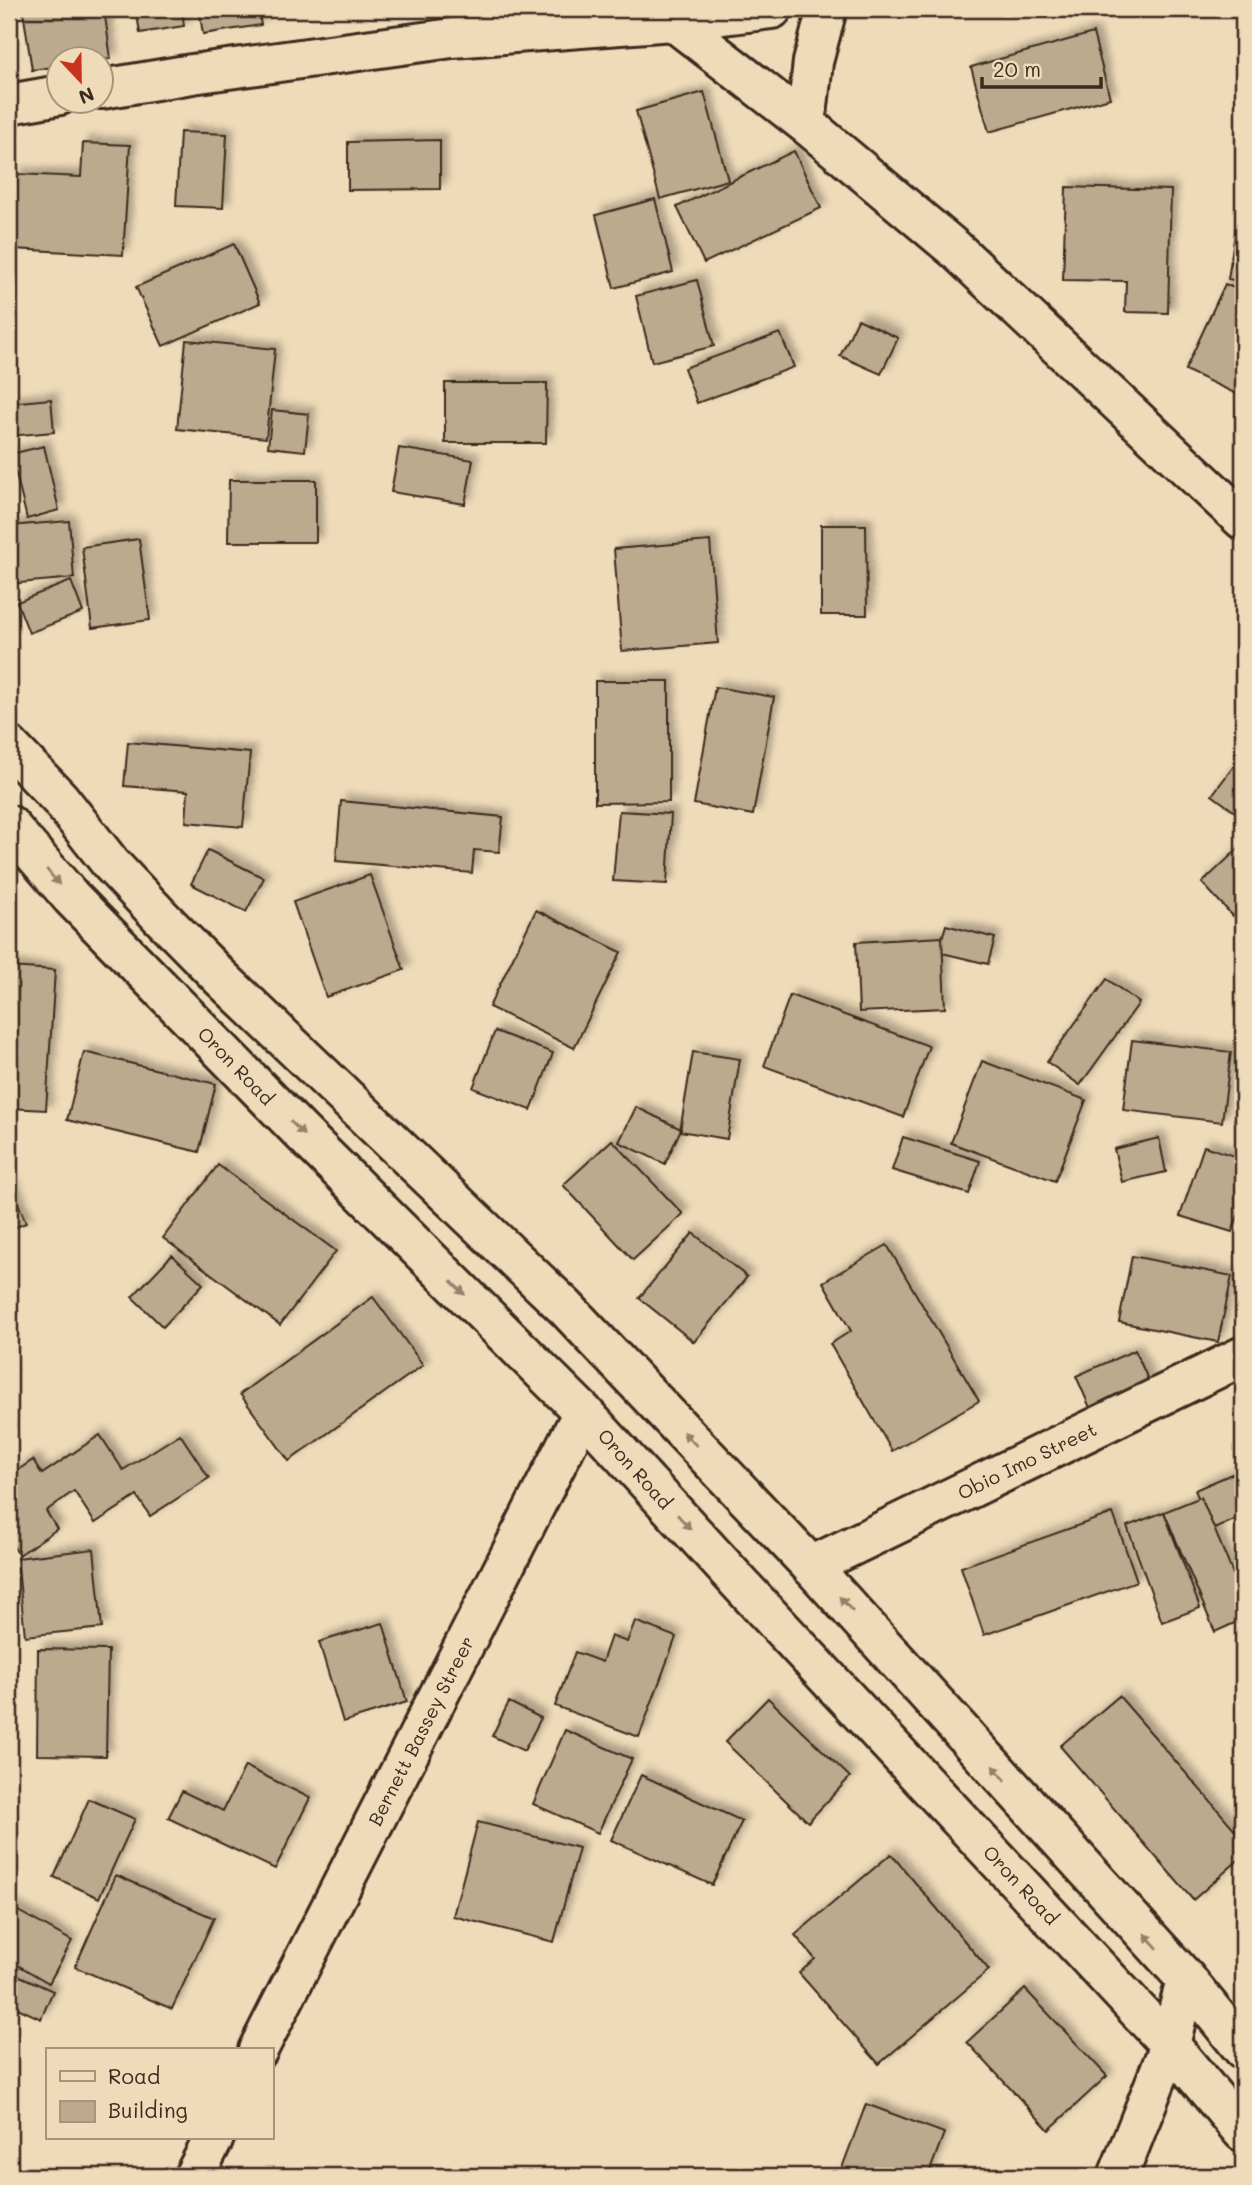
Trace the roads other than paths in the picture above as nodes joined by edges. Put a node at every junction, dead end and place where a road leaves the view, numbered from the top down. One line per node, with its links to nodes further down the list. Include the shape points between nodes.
1 (772, 9): 3 (main road)
2 (827, 9): 7 (main road, via 813,61)
3 (667, 15): 4 (main road, via 452,38); 7 (main road)
4 (116, 87)
5 (46, 97): 6 (main road)
6 (9, 104)
7 (806, 124): 8 (main road, via 955,249)
8 (1243, 520)
9 (9, 746): 13 (main road, one-way to 9, via 566,1308 160,916)
10 (9, 825): 12 (main road, Oron Road, one-way to 12, via 99,927)
11 (1243, 1356): 13 (main road, Obio Imo Street)
12 (583, 1412): 15 (main road, Oron Road, one-way to 15); 16 (main road, Bernett Bassey Streer)
13 (811, 1566): 14 (main road, one-way to 13)
14 (1186, 1979): 15 (main road); 17 (main road)
15 (1170, 2045): 18 (main road, Oron Road); 21 (main road)
16 (259, 2048)
17 (1243, 2049)
18 (1243, 2132)
19 (213, 2140): 20 (main road)
20 (194, 2176)
21 (1118, 2176)

